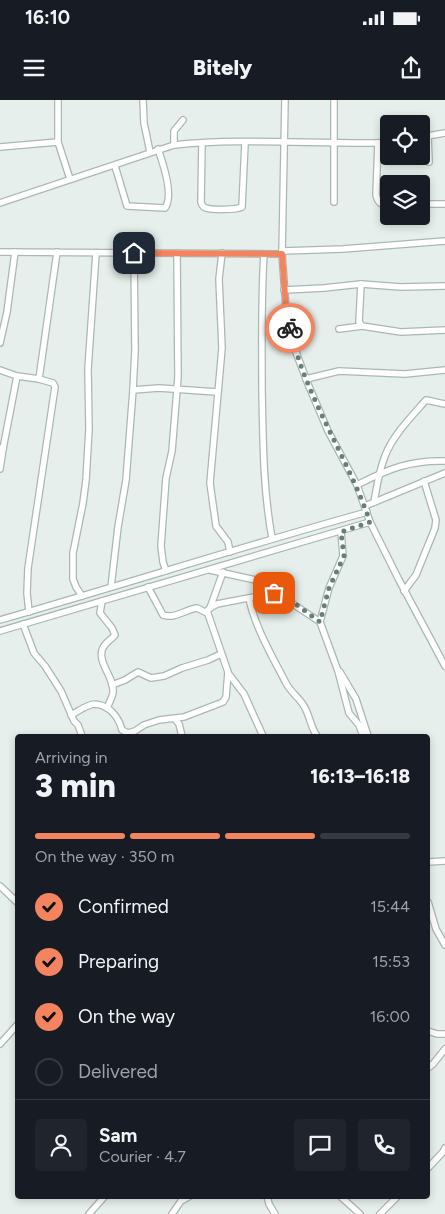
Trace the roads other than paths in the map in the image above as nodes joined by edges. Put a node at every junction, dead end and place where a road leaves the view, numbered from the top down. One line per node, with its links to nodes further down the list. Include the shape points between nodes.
1 (58, 100): 8 (street)
2 (143, 100): 17 (street)
3 (285, 100): 9 (street)
4 (334, 100): 13 (street)
5 (183, 120): 14 (street, via 174,130)
6 (445, 133): 7 (street)
7 (430, 136)
8 (58, 142): 15 (street); 19 (street)
9 (285, 142): 11 (street); 13 (street); 33 (street)
10 (202, 143): 11 (street); 11 (street, via 202,206 224,209 242,206); 14 (street)
11 (245, 143)
12 (378, 143): 13 (street); 22 (street, via 376,196)
13 (335, 144): 20 (street)
14 (174, 145): 16 (street)
15 (0, 147)
16 (158, 150): 17 (street); 18 (street, via 166,178 168,203 165,208 127,206)
17 (150, 152): 18 (street)
18 (115, 166): 19 (street)
19 (70, 179): 21 (street)
20 (334, 202)
21 (0, 203)
22 (380, 203)
23 (430, 204): 24 (street)
24 (445, 204)
25 (445, 241): 33 (street)
26 (0, 252): 27 (street)
27 (15, 252): 28 (street); 41 (street)
28 (57, 252): 29 (street); 45 (street)
29 (96, 253): 30 (street); 71 (street, via 88,369 89,429 85,487 73,553 74,579)
30 (134, 253): 31 (street); 48 (street)
31 (177, 253): 32 (street); 47 (street)
32 (222, 253): 34 (street); 49 (street, via 219,279 222,348)
33 (282, 253): 34 (street); 37 (street)
34 (264, 254): 62 (street, via 261,348 263,454)
35 (361, 284): 36 (street); 37 (street); 38 (street, via 358,322)
36 (445, 286)
37 (284, 290): 46 (street, via 294,347)
38 (362, 326): 39 (street); 40 (street, via 401,332)
39 (339, 329)
40 (445, 330)
41 (0, 343)
42 (0, 370): 44 (street)
43 (445, 370): 46 (street, via 405,374 339,371)
44 (17, 376): 45 (street); 51 (street)
45 (39, 379): 75 (street, via 53,383 55,387 28,568)
46 (306, 379): 57 (street, via 328,431)
47 (178, 389): 48 (street); 49 (street); 65 (street, via 161,546)
48 (133, 390): 67 (street, via 126,480)
49 (217, 392): 63 (street, via 210,483 216,526 228,542)
50 (445, 404): 55 (street, via 426,400 389,447)
51 (2, 449): 53 (street)
52 (445, 461): 55 (street, via 406,464)
53 (0, 469)
54 (445, 473): 56 (street)
55 (379, 474): 57 (street); 58 (street)
56 (424, 481): 58 (street); 69 (street, via 436,520 435,528 416,575)
57 (357, 485): 59 (street)
58 (374, 502): 59 (street)
59 (366, 509): 60 (street); 62 (street)
60 (370, 522): 61 (street); 69 (street)
61 (341, 532): 64 (street); 77 (street, via 344,556 329,588)
62 (272, 538): 63 (street)
63 (230, 552): 65 (street)
64 (207, 570): 66 (street); 68 (street)
65 (166, 572): 67 (street)
66 (223, 572): 70 (street, via 260,581); 74 (street)
67 (111, 587): 71 (street)
68 (148, 587): 73 (street); 74 (street, via 163,616 174,617 197,608)
69 (404, 591): 81 (street)
70 (282, 594): 72 (street); 77 (street)
71 (82, 596): 75 (street)
72 (249, 598): 74 (street, via 217,604); 92 (street, via 267,646 292,693 305,706)
73 (102, 601): 78 (street); 84 (street, via 100,613 114,635 105,644 102,654)
74 (208, 611): 80 (street)
75 (29, 612): 76 (street)
76 (0, 620)
77 (320, 622): 82 (street)
78 (24, 624): 79 (street); 86 (street, via 34,654 61,691)
79 (0, 631)
80 (221, 654): 83 (street); 84 (street, via 164,676 151,678 138,672)
81 (445, 666)
82 (338, 671): 93 (street, via 349,713); 94 (street, via 356,699)
83 (228, 672): 87 (street, via 223,702); 91 (street, via 244,694)
84 (112, 685): 85 (street, via 113,693)
85 (106, 708): 86 (street, via 92,704); 89 (street, via 116,716)
86 (71, 715): 88 (street)
87 (175, 719): 89 (street, via 159,720); 90 (street)
88 (81, 734)
89 (126, 734)
90 (182, 734)
91 (262, 734)
92 (316, 734)
93 (362, 734)
94 (367, 734)
95 (445, 861): 96 (street)
96 (430, 862)
97 (0, 886): 98 (street)
98 (15, 900)
99 (430, 909): 100 (street)
100 (445, 945)
101 (15, 1027): 104 (street)
102 (430, 1032): 103 (street)
103 (445, 1034)
104 (0, 1044)
105 (445, 1049): 106 (street)
106 (430, 1066)
107 (445, 1148): 108 (street)
108 (430, 1166)
109 (102, 1199): 114 (street)
110 (185, 1199): 115 (street)
111 (268, 1199): 116 (street)
112 (343, 1199): 117 (street)
113 (395, 1199): 118 (street)
114 (89, 1214)
115 (172, 1214)
116 (275, 1214)
117 (360, 1214)
118 (380, 1214)

